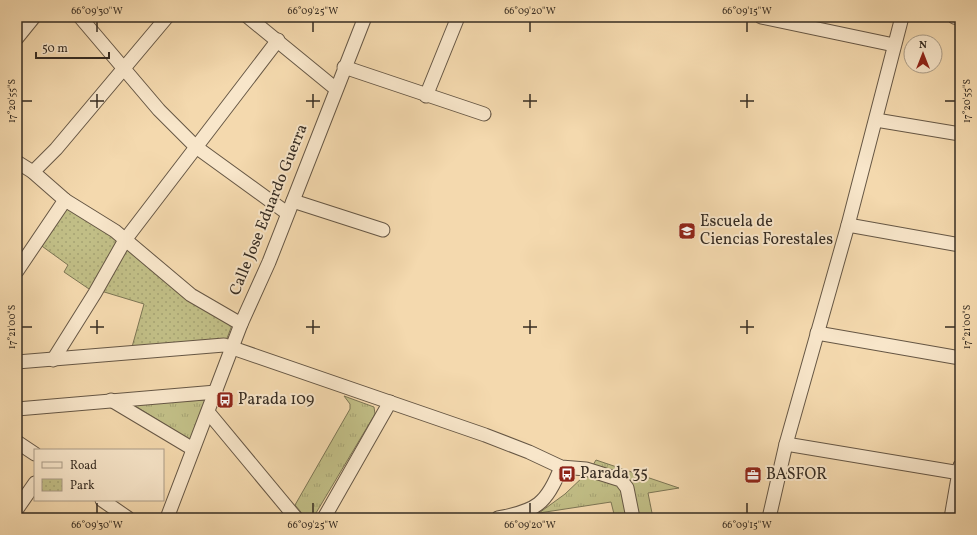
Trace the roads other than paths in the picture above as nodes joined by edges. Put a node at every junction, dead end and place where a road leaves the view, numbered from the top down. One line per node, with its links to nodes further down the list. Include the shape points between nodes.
1 (34, 17): 12 (street)
2 (80, 17): 16 (street)
3 (167, 17): 16 (street)
4 (365, 17): 15 (street, Calle Jose Eduardo Guerra)
5 (458, 17): 18 (street)
6 (762, 17): 11 (street)
7 (902, 17): 14 (street)
8 (954, 17): 10 (street)
9 (250, 18): 13 (street)
10 (960, 18)
11 (789, 20): 14 (street)
12 (17, 38)
13 (278, 40): 17 (street); 22 (street)
14 (894, 46): 20 (street)
15 (344, 67): 17 (street, Calle Jose Eduardo Guerra); 18 (street)
16 (124, 68): 22 (street, via 159,110); 24 (street, via 56,149)
17 (336, 88): 26 (street, Calle Jose Eduardo Guerra)
18 (426, 96): 19 (street)
19 (484, 114)
20 (876, 120): 21 (street); 27 (street)
21 (960, 134)
22 (196, 147): 26 (street); 29 (street)
23 (17, 162): 24 (street)
24 (33, 172): 25 (street)
25 (65, 200): 29 (street); 31 (street)
26 (290, 207): 28 (street); 32 (street, Calle Jose Eduardo Guerra)
27 (848, 225): 30 (street); 33 (street)
28 (383, 230)
29 (125, 240): 32 (street, via 191,295); 36 (street)
30 (960, 245)
31 (17, 271)
32 (241, 324): 34 (street, Calle Jose Eduardo Guerra)
33 (817, 333): 35 (street); 44 (street)
34 (232, 348): 36 (street, via 224,345); 38 (street, Calle Jose Eduardo Guerra); 40 (street)
35 (960, 358)
36 (53, 360): 37 (street)
37 (17, 362)
38 (216, 392): 39 (street); 42 (street)
39 (111, 400): 41 (street); 45 (street)
40 (390, 402): 47 (street); 55 (street)
41 (17, 409)
42 (208, 412): 45 (street); 54 (street)
43 (17, 442): 46 (street)
44 (786, 444): 48 (street); 58 (street)
45 (193, 449): 53 (street)
46 (34, 453)
47 (562, 467): 56 (street, via 555,484 544,500 534,508); 57 (street, via 586,469 621,480 627,488)
48 (960, 471): 59 (street)
49 (34, 484): 51 (street)
50 (103, 501): 52 (street)
51 (17, 509)
52 (120, 516)
53 (167, 518)
54 (296, 518)
55 (324, 518)
56 (498, 518)
57 (633, 518)
58 (769, 518)
59 (951, 518)

